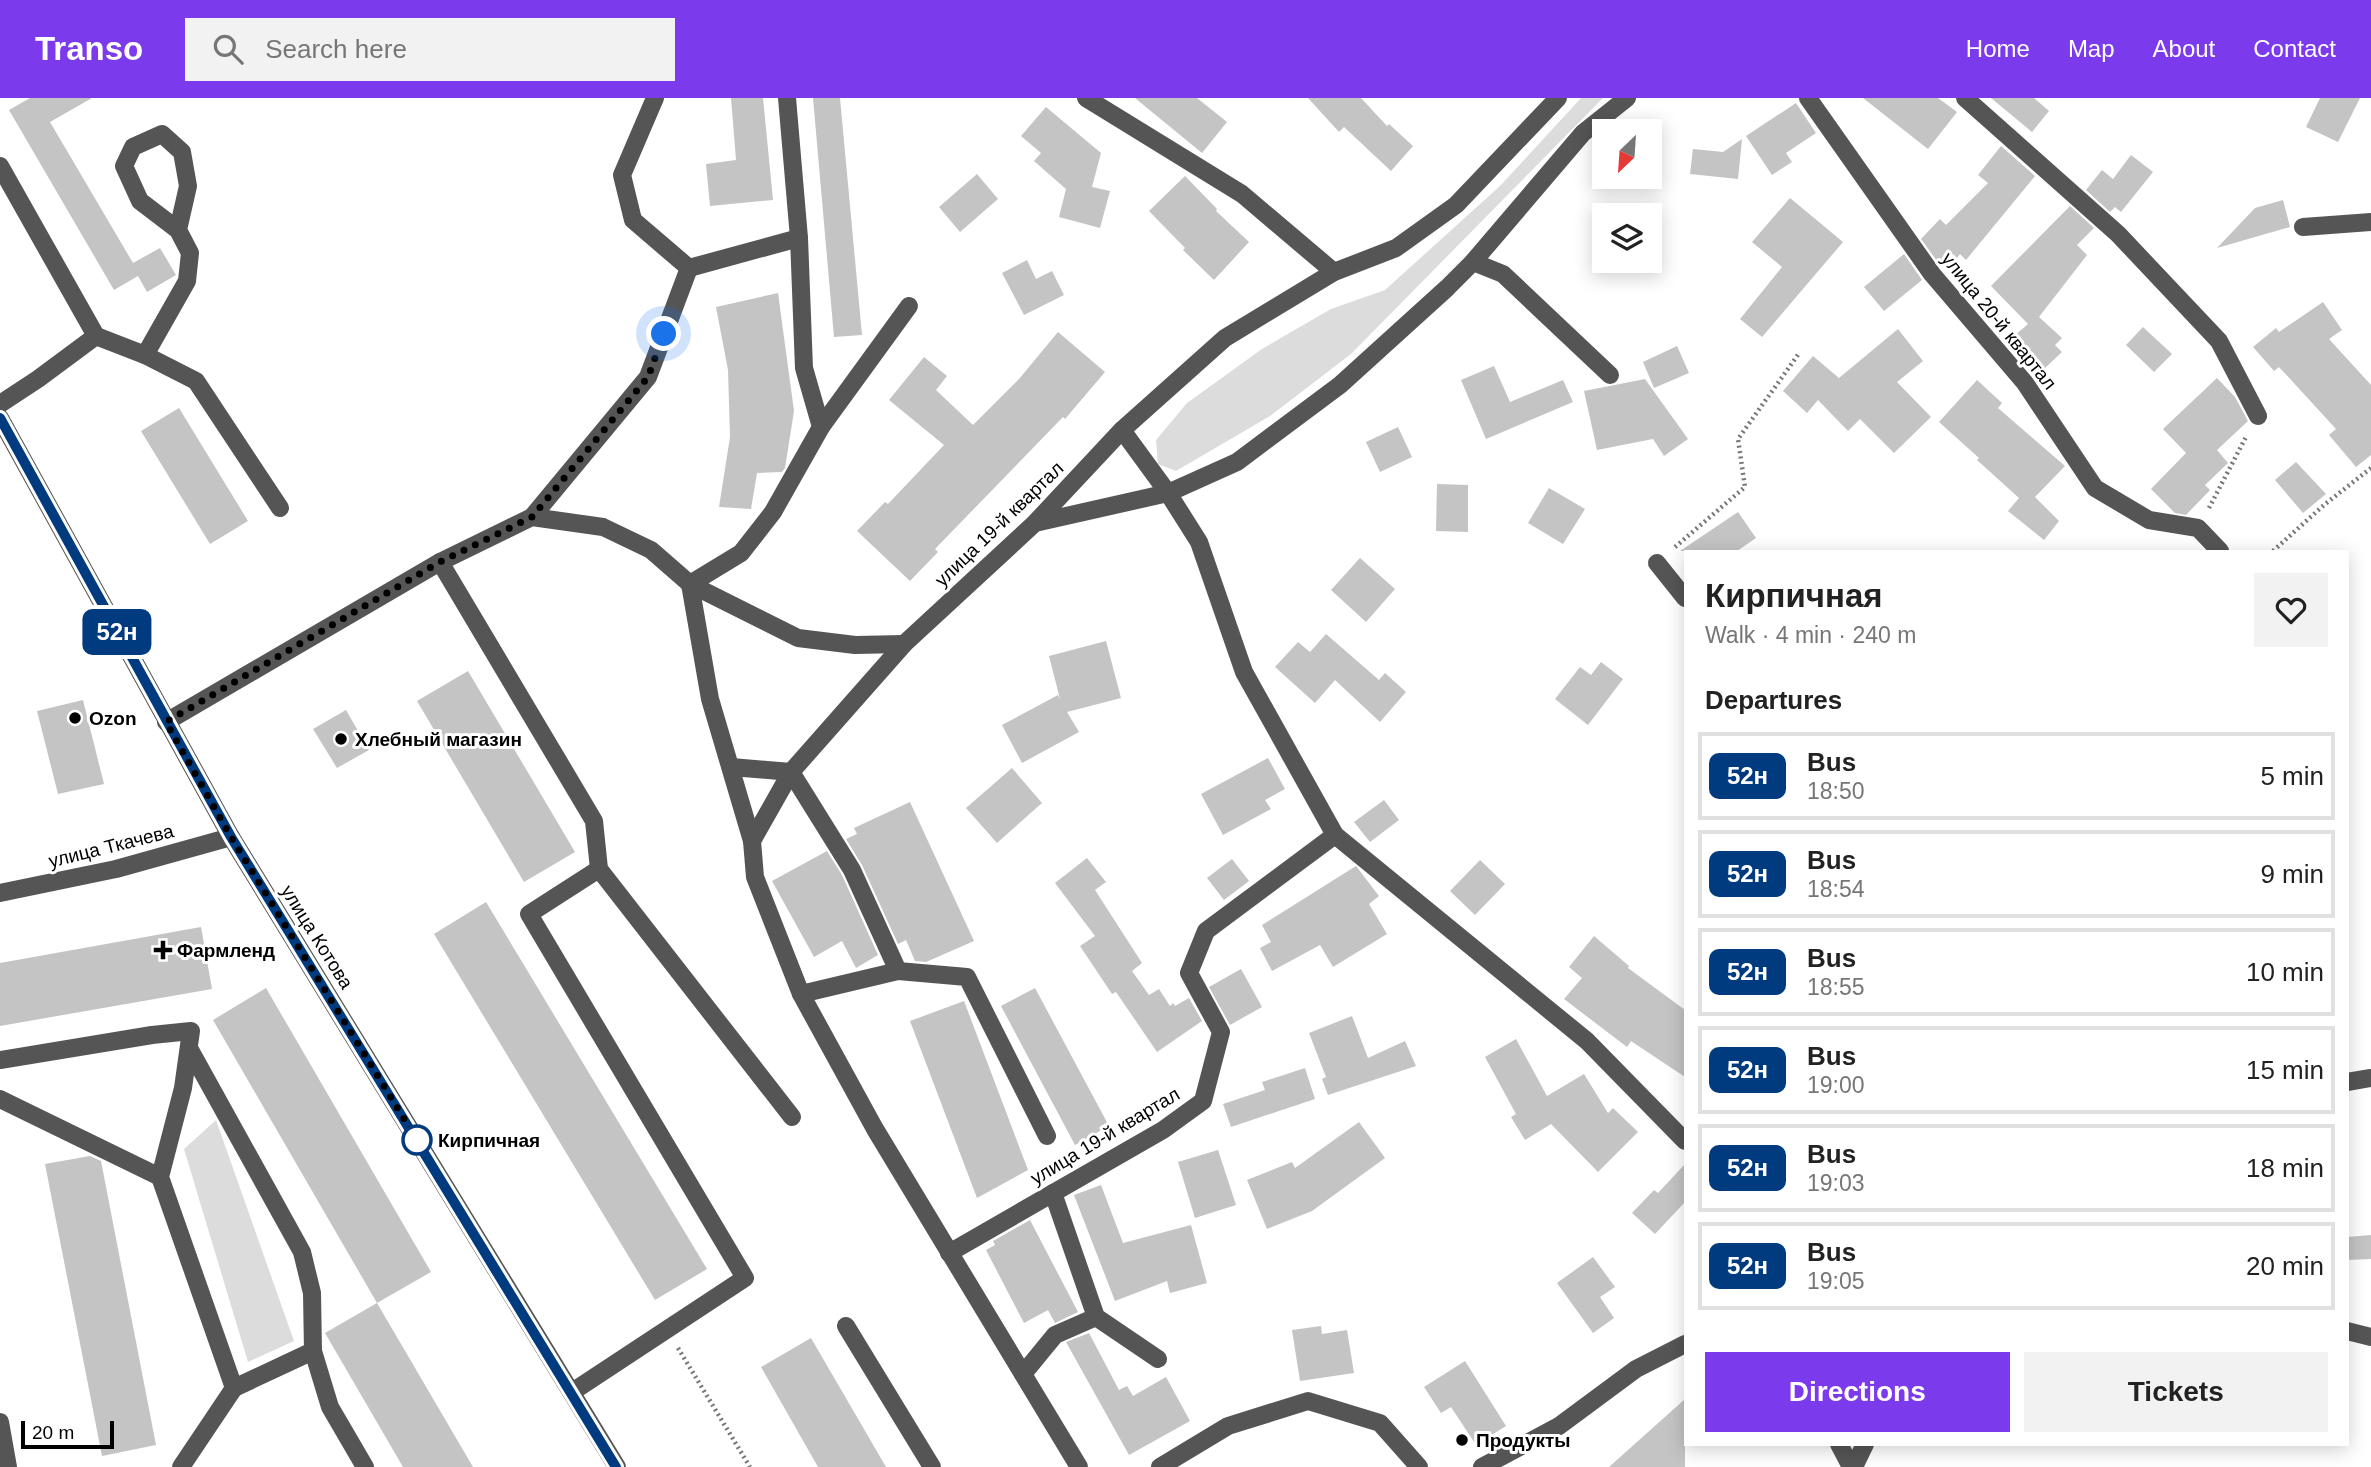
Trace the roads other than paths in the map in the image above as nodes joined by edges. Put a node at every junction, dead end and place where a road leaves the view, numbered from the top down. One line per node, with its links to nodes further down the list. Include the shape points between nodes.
1 (655, 98): 15 (street, via 622,175 632,220)
2 (787, 98): 13 (street)
3 (1086, 98): 16 (street, via 1242,194)
4 (1558, 98): 8 (street, улица 19-й квартал)
5 (1627, 98): 14 (street, via 1583,133)
6 (1808, 98): 30 (street, улица 20-й квартал, via 1933,274 2025,383 2095,488 2149,520 2198,528)
7 (1965, 98): 22 (street, via 2118,234 2219,341)
8 (1540, 105): 16 (street, улица 19-й квартал, via 1456,205 1396,248)
9 (0, 166): 18 (street)
10 (2371, 222): 11 (street)
11 (2303, 227)
12 (178, 230): 12 (street, via 188,186 183,152 162,134 133,147 124,166 141,201); 19 (street, via 190,253 187,281)
13 (799, 238): 15 (street); 24 (street, via 804,368)
14 (1473, 262): 20 (street, via 1503,274); 26 (street, via 1330,393 1237,461)
15 (689, 268): 28 (street, via 648,377)
16 (1334, 272): 25 (street, улица 19-й квартал, via 1225,338)
17 (909, 306): 24 (street)
18 (96, 336): 19 (street); 21 (street)
19 (145, 355): 27 (street, via 196,381)
20 (1610, 375)
21 (0, 404)
22 (2258, 416)
23 (0, 418): 36 (street, улица Котова)
24 (821, 427): 33 (street, via 774,512 741,552)
25 (1122, 430): 26 (street); 29 (street, улица 19-й квартал)
26 (1168, 493): 29 (street); 39 (street, via 1199,542 1244,672)
27 (281, 508)
28 (532, 517): 31 (street); 33 (street, via 603,527 651,550)
29 (1035, 523): 35 (street, улица 19-й квартал)
30 (2219, 550)
31 (440, 562): 36 (street); 42 (street, via 594,821)
32 (1657, 563): 34 (street)
33 (690, 584): 35 (street, via 798,638 855,645); 37 (street, via 710,699)
34 (1684, 597)
35 (904, 644): 38 (street, улица 19-й квартал)
36 (166, 722): 40 (street, улица Котова)
37 (731, 767): 38 (street); 41 (street)
38 (790, 772): 41 (street, улица 19-й квартал); 44 (street, via 852,870)
39 (1335, 835): 53 (street, via 1587,1041); 55 (street, улица 19-й квартал, via 1206,931 1189,973 1221,1032 1203,1101 1163,1130)
40 (231, 837): 43 (street, улица Ткачева, via 116,869); 66 (street, улица Котова)
41 (752, 841): 45 (street, via 755,877)
42 (599, 869): 51 (street); 66 (street, via 529,914 745,1278)
43 (0, 893)
44 (898, 971): 45 (street); 52 (street, via 967,977)
45 (801, 995): 56 (street)
46 (189, 1048): 47 (street, via 191,1031); 54 (street); 62 (street, via 302,1252 312,1293)
47 (0, 1060)
48 (2371, 1078): 49 (street)
49 (2349, 1082)
50 (0, 1099): 54 (street)
51 (792, 1117)
52 (1047, 1136)
53 (1684, 1140)
54 (160, 1177): 65 (street)
55 (1053, 1192): 56 (street, улица 19-й квартал); 57 (street)
56 (950, 1253): 64 (street)
57 (1096, 1317): 63 (street); 64 (street, via 1055,1335)
58 (846, 1326): 74 (street)
59 (2349, 1332): 60 (street)
60 (2371, 1337)
61 (1684, 1345): 78 (street, via 1636,1369 1559,1426)
62 (313, 1352): 65 (street); 72 (street, via 330,1406)
63 (1158, 1359)
64 (1023, 1374): 75 (street)
65 (234, 1388): 71 (street)
66 (572, 1392): 73 (street, улица Котова)
67 (0, 1422): 70 (street)
68 (1840, 1446): 79 (street)
69 (1864, 1446): 79 (street)
70 (8, 1467)
71 (181, 1467)
72 (365, 1467)
73 (617, 1467)
74 (932, 1467)
75 (1079, 1467)
76 (1160, 1467): 77 (street, via 1228,1426 1308,1401 1380,1423)
77 (1419, 1467)
78 (1482, 1467)
79 (1852, 1467)

